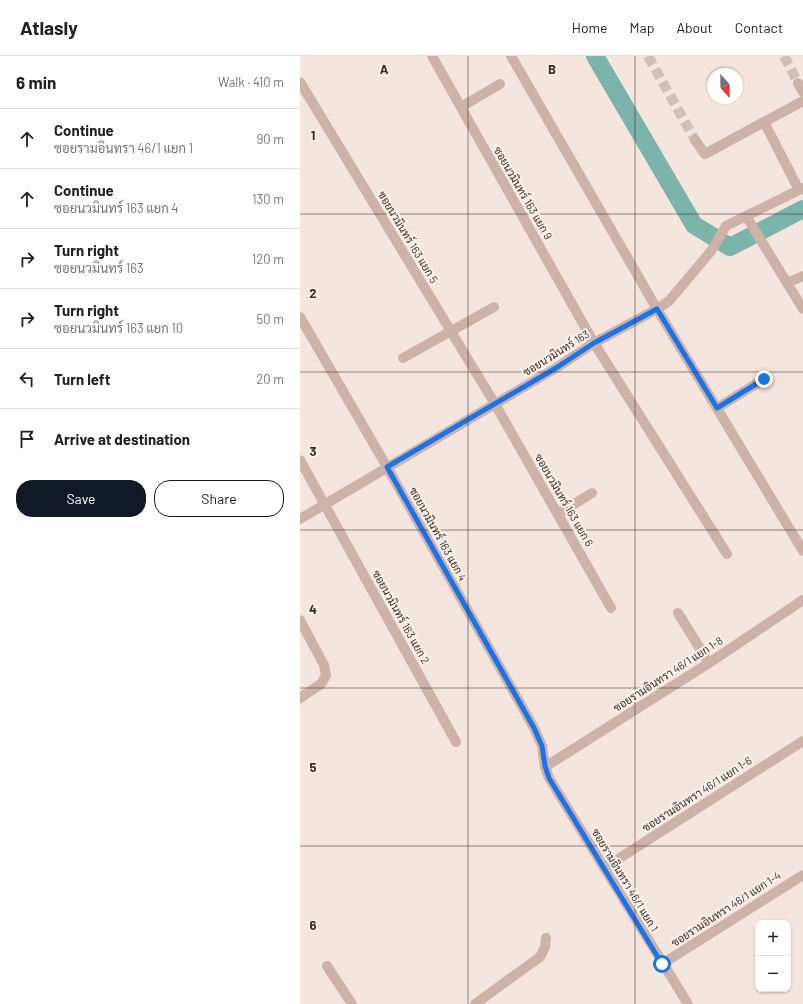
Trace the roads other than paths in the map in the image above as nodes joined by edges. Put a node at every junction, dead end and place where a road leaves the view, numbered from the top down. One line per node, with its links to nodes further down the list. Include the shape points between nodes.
1 (432, 56): 6 (street, ซอยนวมินทร์ 163 แยก 9)
2 (511, 56): 14 (street)
3 (300, 82): 17 (street, ซอยนวมินทร์ 163 แยก 5)
4 (500, 84): 6 (street)
5 (803, 101): 7 (street)
6 (461, 108): 18 (street, ซอยนวมินทร์ 163 แยก 9)
7 (764, 122): 8 (street, via 705,154); 9 (street)
8 (695, 140)
9 (801, 189): 10 (street, ซอยนวมินทร์ 163)
10 (748, 220): 12 (street); 14 (street, ซอยนวมินทร์ 163, via 726,226 711,251 677,293)
11 (803, 276): 12 (street)
12 (787, 283): 15 (street)
13 (494, 307): 17 (street)
14 (657, 309): 18 (street, ซอยนวมินทร์ 163); 22 (street)
15 (803, 309)
16 (300, 317): 24 (street, ซอยนวมินทร์ 163 แยก 4)
17 (451, 330): 19 (street); 21 (street, ซอยนวมินทร์ 163 แยก 5)
18 (594, 343): 21 (street, ซอยนวมินทร์ 163); 30 (street, ซอยนวมินทร์ 163 แยก 9)
19 (403, 358)
20 (764, 379): 22 (street)
21 (495, 404): 24 (street, ซอยนวมินทร์ 163); 27 (street, ซอยนวมินทร์ 163 แยก 6)
22 (717, 408): 29 (street)
23 (300, 460): 26 (street, ซอยนวมินทร์ 163 แยก 2)
24 (387, 467): 26 (street, ซอยนวมินทร์ 163); 39 (street, ซอยนวมินทร์ 163 แยก 4, via 534,728 542,746)
25 (592, 493): 27 (street)
26 (325, 504): 28 (street, ซอยนวมินทร์ 163); 38 (street, ซอยนวมินทร์ 163 แยก 2)
27 (558, 514): 32 (street, ซอยนวมินทร์ 163 แยก 6)
28 (300, 519)
29 (803, 551)
30 (727, 554)
31 (803, 600): 35 (street, ซอยรามอินทรา 46/1 แยก 1-8)
32 (611, 608)
33 (678, 613): 35 (street)
34 (300, 620): 36 (street, via 324,665 326,675 322,684)
35 (709, 663): 39 (street, ซอยรามอินทรา 46/1 แยก 1-8)
36 (300, 698)
37 (803, 740): 40 (street, ซอยรามอินทรา 46/1 แยก 1-6)
38 (456, 742)
39 (545, 766): 40 (street, ซอยรามอินทรา 46/1 แยก 1, via 549,778)
40 (604, 868): 43 (street, ซอยรามอินทรา 46/1 แยก 1)
41 (803, 874): 43 (street, ซอยรามอินทรา 46/1 แยก 1-4)
42 (546, 938): 46 (street, via 540,957)
43 (662, 964): 47 (street, ซอยรามอินทรา 46/1 แยก 1)
44 (327, 966): 45 (street)
45 (352, 1004)
46 (475, 1004)
47 (688, 1004)

